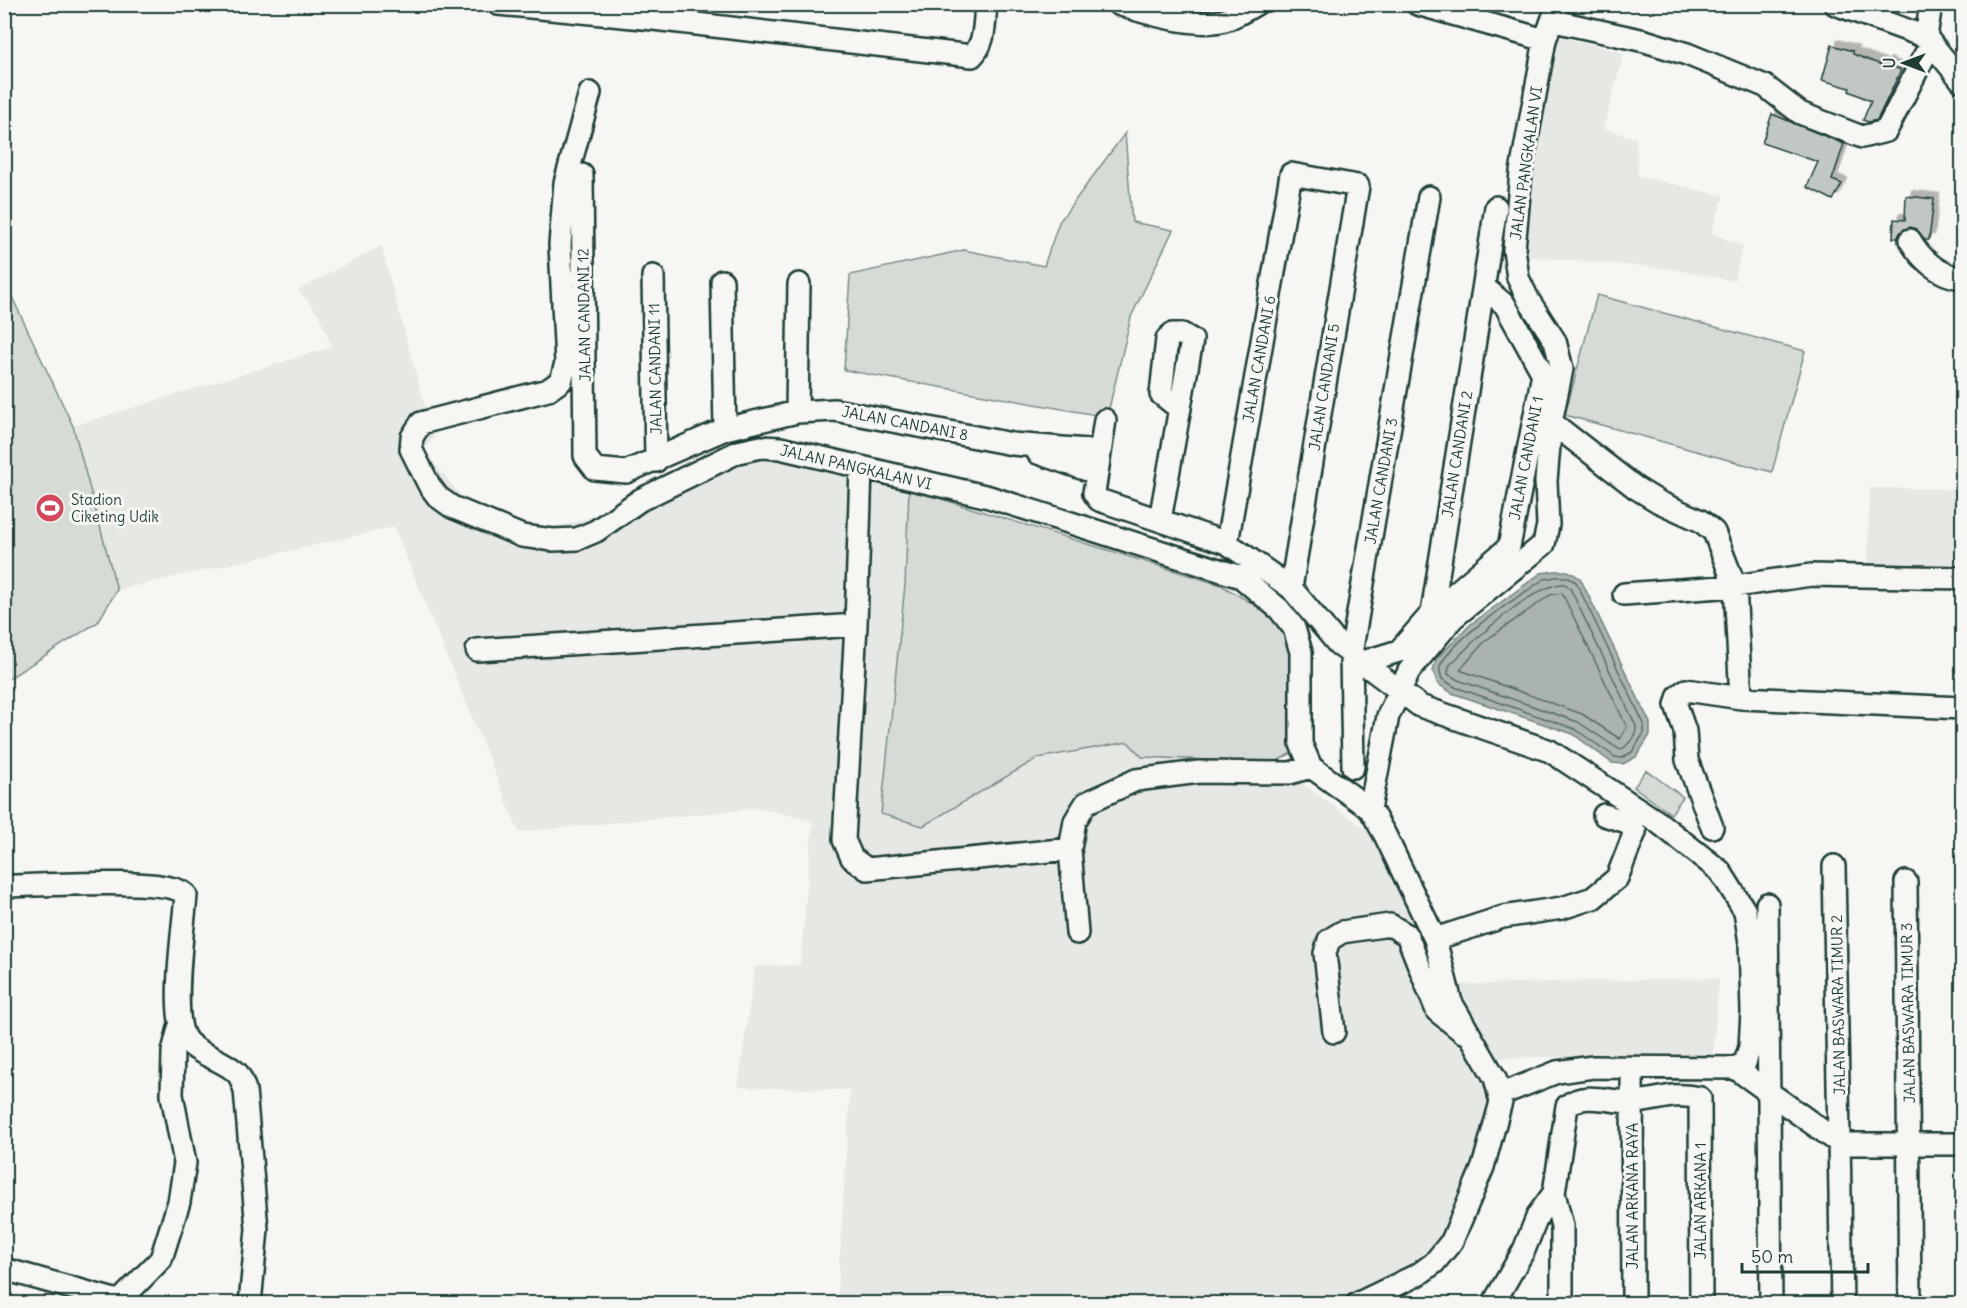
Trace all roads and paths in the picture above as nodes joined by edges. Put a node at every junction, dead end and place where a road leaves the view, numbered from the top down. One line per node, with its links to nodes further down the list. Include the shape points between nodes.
1 (498, 4): 8 (street)
2 (986, 4): 8 (street, via 983,38 972,56)
3 (1118, 4): 4 (street, via 1184,20 1222,21)
4 (1256, 4)
5 (1835, 4): 10 (street)
6 (1931, 4): 10 (street)
7 (1427, 6): 9 (street)
8 (607, 9)
9 (1552, 22): 10 (street, via 1687,54 1765,86 1800,112 1862,137 1886,131); 26 (street, JALAN PANGKALAN VI, via 1521,172 1514,249 1518,278 1555,341 1562,369)
10 (1928, 41): 11 (street)
11 (1962, 81)
12 (590, 93): 32 (street, JALAN PANGKALAN VI, via 565,183 560,245 566,363 561,381 549,390 421,423 412,437 411,449 429,485 452,507 522,536 554,540 577,539 596,531 639,500 738,452 780,448)
13 (582, 175): 30 (street, JALAN CANDANI 12)
14 (1358, 186): 35 (street, JALAN CANDANI 6, via 1291,174); 38 (street, JALAN CANDANI 5)
15 (1429, 197): 43 (street, JALAN CANDANI 3)
16 (1496, 207): 22 (street, JALAN CANDANI 2)
17 (1910, 240): 19 (street, via 1920,257)
18 (653, 276): 31 (street, JALAN CANDANI 11)
19 (1962, 278)
20 (722, 281): 27 (street)
21 (799, 284): 24 (street)
22 (1484, 287): 40 (street, JALAN CANDANI 2); 40 (street, JALAN CANDANI 1, via 1504,306 1543,374 1509,547)
23 (1180, 409): 34 (street)
24 (797, 412): 27 (street, JALAN CANDANI 8); 28 (street, JALAN CANDANI 8, via 835,410)
25 (1105, 420): 29 (street)
26 (1551, 422): 37 (street, via 1636,488 1701,521 1714,532); 44 (street, JALAN PANGKALAN VI, via 1544,544 1453,618)
27 (725, 429): 31 (street, JALAN CANDANI 8)
28 (1012, 444): 29 (street, JALAN CANDANI 8); 33 (street, JALAN CANDANI 8)
29 (1100, 451): 33 (street)
30 (585, 456): 31 (street, JALAN CANDANI 8, via 595,469 626,472)
31 (656, 461)
32 (861, 468): 41 (street); 47 (street, JALAN PANGKALAN VI, via 989,497 1241,577 1280,609 1294,628 1301,652 1301,744)
33 (1095, 483): 34 (street, JALAN CANDANI 8, via 1099,500)
34 (1160, 520): 35 (street, JALAN CANDANI 8)
35 (1227, 543): 38 (street, JALAN CANDANI 8)
36 (1962, 578): 37 (street, via 1811,575)
37 (1735, 586): 39 (street); 45 (street)
38 (1291, 588): 43 (street, JALAN CANDANI 8, via 1338,644)
39 (1624, 594)
40 (1432, 613): 43 (street, via 1399,651)
41 (856, 624): 42 (street); 52 (street, via 844,840 852,858 867,868)
42 (477, 650)
43 (1357, 658): 44 (street, JALAN CANDANI 8); 48 (street, JALAN CANDANI 3)
44 (1398, 690): 49 (street, JALAN PANGKALAN VI, via 1388,716); 62 (street, JALAN CANDANI 8, via 1420,706 1550,751 1658,822 1720,871 1745,911 1750,943 1750,1047 1745,1063)
45 (1741, 698): 46 (street); 51 (street, via 1686,690 1678,695 1676,705 1685,730 1687,760)
46 (1962, 708)
47 (1311, 767): 49 (street); 52 (street, via 1290,773 1199,772 1136,780 1086,803 1075,821)
48 (1353, 767)
49 (1370, 809): 58 (street)
50 (1604, 815): 58 (street, via 1628,822 1635,832 1617,878 1593,898 1562,908 1503,917)
51 (1712, 827)
52 (1070, 849): 57 (street)
53 (1834, 866): 66 (street, JALAN BASWARA TIMUR 2)
54 (1906, 882): 67 (street, JALAN BASWARA TIMUR 3)
55 (4, 886): 59 (street, via 135,884 181,889 186,895)
56 (1767, 904): 65 (street)
57 (1077, 933)
58 (1435, 939): 61 (street, via 1451,1002)
59 (179, 1028): 71 (street, via 173,1052 172,1095 185,1163 179,1202 161,1259); 72 (street, via 197,1050 238,1073 245,1090 257,1229)
60 (1334, 1032): 61 (street, via 1325,953 1329,940 1342,932 1390,926 1407,935 1437,1011)
61 (1476, 1041): 64 (street)
62 (1735, 1068): 63 (street); 65 (street)
63 (1632, 1086): 64 (street, via 1593,1067 1557,1072); 69 (street, via 1573,1100 1567,1106); 76 (street, JALAN ARKANA RAYA); 77 (street, JALAN ARKANA 1, via 1700,1098)
64 (1499, 1095): 73 (street, via 1501,1102 1483,1167 1452,1241 1419,1274)
65 (1769, 1095): 66 (street); 78 (street)
66 (1840, 1144): 67 (street); 79 (street, JALAN BASWARA TIMUR 2)
67 (1910, 1144): 68 (street); 80 (street, JALAN BASWARA TIMUR 3)
68 (1962, 1144)
69 (1554, 1193): 74 (street, via 1538,1215 1524,1250); 75 (street, via 1562,1226)
70 (4, 1269): 71 (street)
71 (117, 1302)
72 (250, 1304)
73 (1357, 1304)
74 (1492, 1304)
75 (1562, 1304)
76 (1633, 1304)
77 (1701, 1304)
78 (1771, 1304)
79 (1842, 1304)
80 (1910, 1304)

